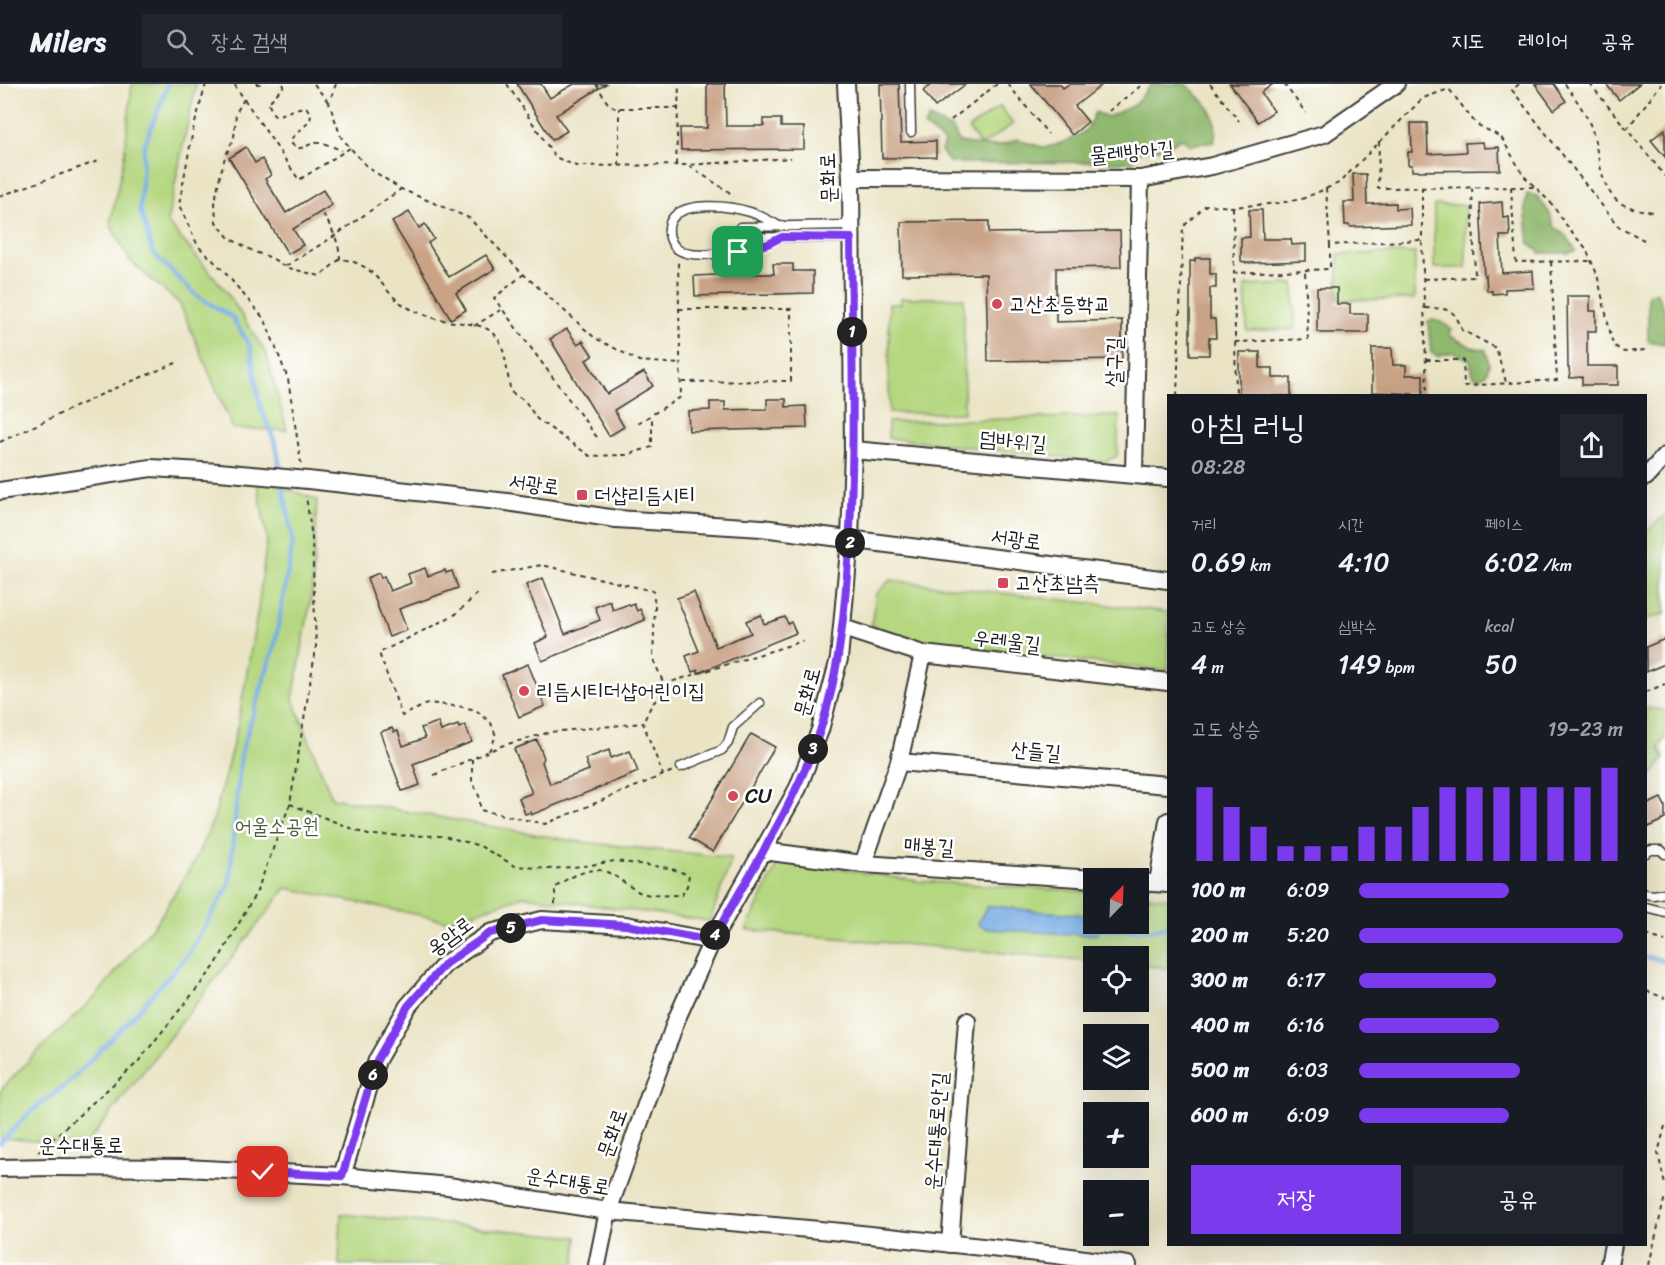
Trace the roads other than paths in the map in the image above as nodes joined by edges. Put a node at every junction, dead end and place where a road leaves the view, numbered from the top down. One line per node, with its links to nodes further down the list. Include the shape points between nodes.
1 (846, 84): 5 (street, 문화로)
2 (910, 84): 4 (lane)
3 (1395, 84): 6 (street, 물레방아길, via 1324,134 1212,166)
4 (911, 132)
5 (851, 178): 6 (street, 물레방아길); 9 (street, 문화로)
6 (1140, 179): 14 (street, 살구길)
7 (779, 226): 8 (lane); 9 (lane); 11 (lane, via 745,210 690,207 671,220 669,230 671,241 686,254 738,252)
8 (740, 227)
9 (851, 231): 11 (lane); 12 (street, 문화로)
10 (739, 237): 11 (lane)
11 (782, 237)
12 (853, 450): 14 (street, 덤바위길); 18 (street, 문화로)
13 (1665, 456): 15 (street)
14 (1134, 474): 16 (street, 덤바위길)
15 (1647, 476)
16 (1167, 478)
17 (0, 491): 18 (street, 서광로, bridge, via 150,468 507,502 616,519 762,528)
18 (850, 539): 19 (street, 서광로); 20 (street, 문화로)
19 (1167, 580)
20 (843, 627): 21 (street, 우레울길); 28 (street, 문화로, via 839,659 820,730 798,788)
21 (923, 654): 22 (street, 우레울길); 24 (street)
22 (1167, 682)
23 (760, 703): 25 (lane, via 733,727 722,750)
24 (899, 762): 26 (street, 산들길); 31 (street)
25 (681, 768)
26 (1167, 785)
27 (1167, 833): 33 (street)
28 (763, 850): 31 (street, 매봉길); 39 (street, 문화로)
29 (1647, 853): 30 (lane, via 1661,850)
30 (1665, 854)
31 (863, 864): 32 (street, 매봉길)
32 (1083, 878)
33 (1163, 884)
34 (1665, 893): 35 (lane)
35 (1647, 894)
36 (1665, 898): 38 (lane, via 1661,905)
37 (1647, 908): 38 (lane)
38 (1665, 910)
39 (712, 941): 42 (street, 옹암로, via 626,925 542,920 490,933 445,964 408,1006 377,1060); 43 (street, 문화로, via 677,1018)
40 (967, 1021): 44 (street, 운수대통로안길)
41 (0, 1168): 42 (street, 운수대통로, bridge, via 185,1168)
42 (342, 1176): 43 (street, 운수대통로, via 448,1186)
43 (608, 1210): 44 (street, 운수대통로); 46 (street, 문화로)
44 (950, 1244): 47 (street, 운수대통로)
45 (1613, 1246): 48 (street)
46 (597, 1265)
47 (1128, 1265)
48 (1609, 1265)

